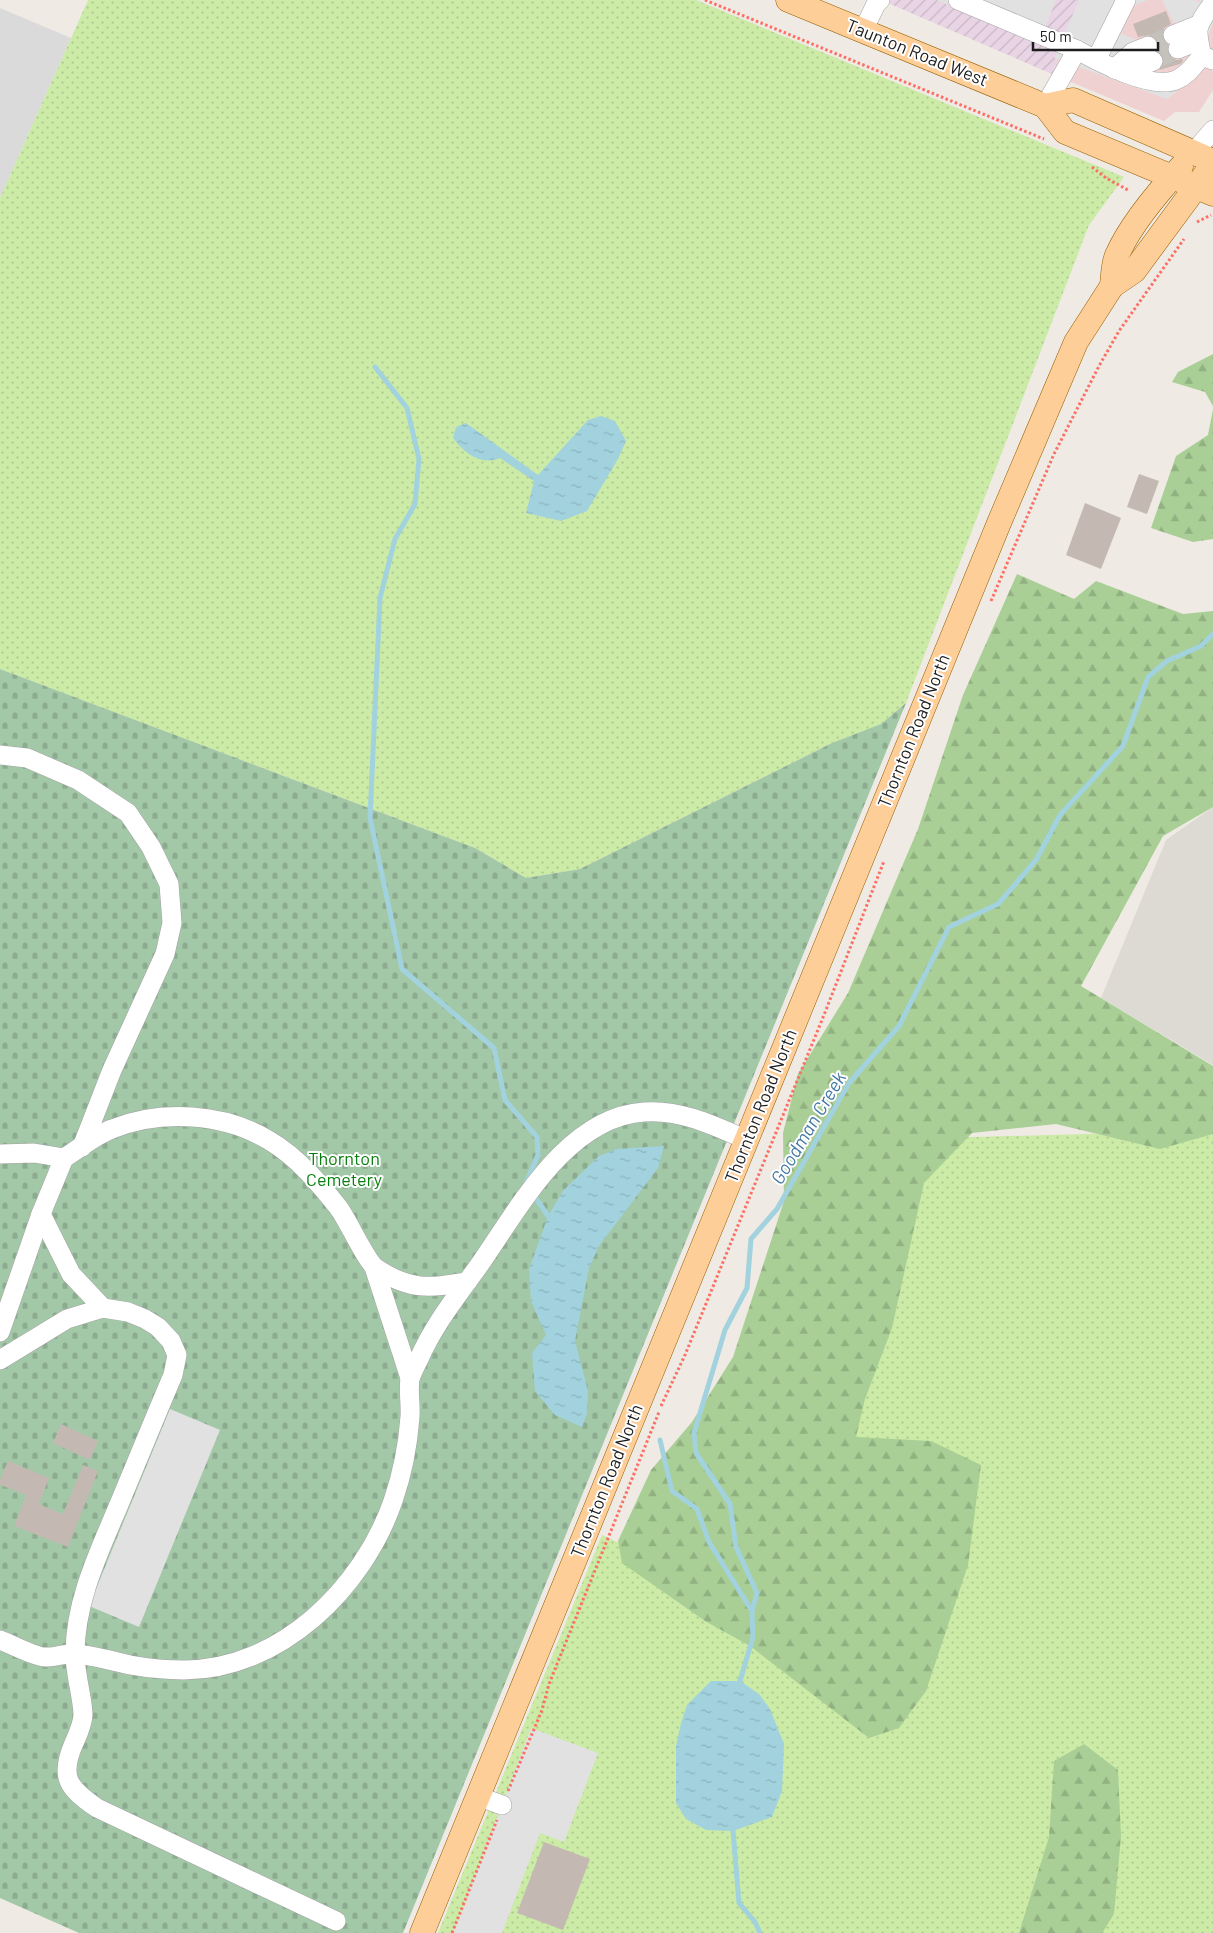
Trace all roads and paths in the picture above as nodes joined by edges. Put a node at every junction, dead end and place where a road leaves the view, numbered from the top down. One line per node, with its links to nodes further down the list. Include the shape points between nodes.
1 (705, 0): 16 (path)
2 (788, 0): 7 (main road, Taunton Road West)
3 (880, 0): 7 (street)
4 (958, 0): 10 (street)
5 (1126, 0): 12 (street)
6 (1213, 3): 9 (street)
7 (863, 31): 14 (main road, Taunton Road West)
8 (1176, 42): 9 (street)
9 (1202, 45): 13 (street, via 1188,73 1175,81 1156,82)
10 (1077, 50): 12 (street); 14 (street)
11 (1150, 54): 13 (street)
12 (1096, 60): 13 (street)
13 (1120, 71)
14 (1045, 106): 17 (main road, via 1073,100); 19 (main road, via 1065,132)
15 (1213, 130): 17 (street, Thornton Road North)
16 (1051, 142)
17 (1207, 159): 19 (main road, Thornton Road North); 21 (main road, Thornton Road North)
18 (1087, 162): 20 (path)
19 (1171, 177): 21 (main road); 25 (main road, Thornton Road North, via 1125,239 1116,258)
20 (1128, 190)
21 (1205, 190): 25 (main road, Thornton Road North, via 1134,271)
22 (1213, 217): 23 (path, via 1198,221)
23 (1193, 227)
24 (1188, 234): 26 (path, via 1124,324 1099,366 1054,454)
25 (1112, 286): 29 (main road, Thornton Road North, via 1076,342 1031,445)
26 (990, 601)
27 (0, 755): 30 (street, via 27,758 78,780 128,812 151,847 168,884 172,923 165,954 112,1070)
28 (885, 860): 43 (path, via 685,1355 662,1404)
29 (747, 1140): 35 (street, via 700,1120 644,1112 614,1118 589,1130 565,1150 537,1182); 42 (main road, Thornton Road North)
30 (82, 1147): 32 (street); 34 (street, via 112,1129 156,1117 201,1118 247,1129 290,1155 315,1180 339,1208)
31 (0, 1154): 32 (street, via 34,1153)
32 (64, 1158): 33 (street)
33 (41, 1214): 36 (street, via 71,1274); 37 (street)
34 (374, 1267): 35 (street, via 418,1287); 39 (street)
35 (467, 1282): 39 (street, via 438,1323)
36 (103, 1308): 38 (street, via 67,1319); 41 (street, via 128,1312 158,1327 171,1341 177,1355 173,1375 87,1583)
37 (0, 1332)
38 (0, 1360)
39 (410, 1378): 41 (street, via 410,1417 394,1500 366,1558 308,1623 270,1648 230,1664 185,1670 134,1666)
40 (0, 1640): 41 (street, via 44,1657)
41 (75, 1653): 44 (street, via 83,1714 66,1765 68,1781 78,1795 97,1808)
42 (477, 1796): 43 (street); 45 (main road, Thornton Road North)
43 (502, 1806): 46 (path)
44 (336, 1921)
45 (422, 1933)
46 (452, 1933)

